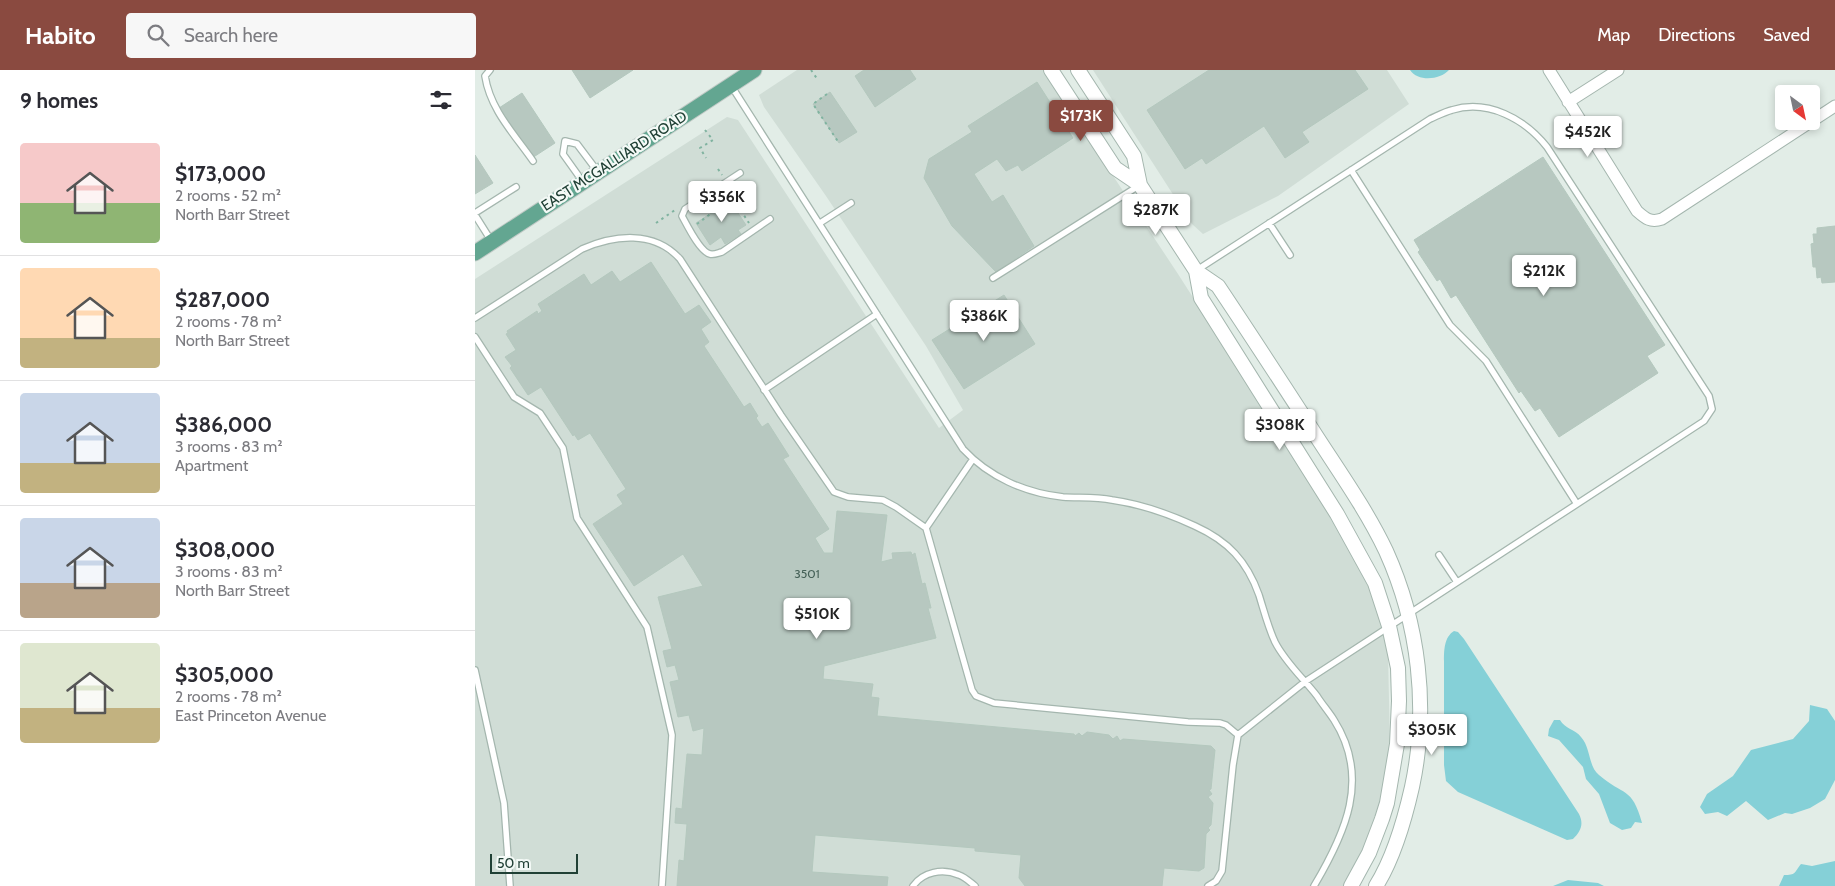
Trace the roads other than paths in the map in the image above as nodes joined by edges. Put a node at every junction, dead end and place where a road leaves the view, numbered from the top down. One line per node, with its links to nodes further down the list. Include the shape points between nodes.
1 (490, 70): 10 (lane, via 485,76 496,108)
2 (753, 70): 7 (main road, EAST MCGALLIARD ROAD)
3 (1051, 70): 15 (street, via 1115,168)
4 (1078, 70): 15 (street, via 1134,156)
5 (1549, 70): 8 (street)
6 (1618, 70): 8 (street)
7 (731, 85): 12 (main road, EAST MCGALLIARD ROAD); 20 (lane)
8 (1568, 102): 9 (street, via 1637,211 1650,221 1661,219)
9 (1835, 106)
10 (533, 161)
11 (1351, 170): 21 (lane); 32 (lane, via 1450,325 1486,361); 32 (lane, via 1430,119 1469,108 1508,114 1547,147 1712,402 1712,409 1704,421)
12 (598, 172): 14 (main road, EAST MCGALLIARD ROAD); 14 (lane, via 577,144 565,141 563,154)
13 (740, 173): 19 (lane, via 685,209 682,216 696,240 707,254 713,255)
14 (583, 182): 22 (main road, EAST MCGALLIARD ROAD)
15 (1140, 185): 25 (street); 26 (lane)
16 (516, 187): 18 (lane)
17 (851, 203): 20 (lane)
18 (475, 214): 22 (lane)
19 (770, 219)
20 (820, 223): 27 (lane)
21 (1269, 223): 24 (lane); 25 (lane)
22 (492, 242): 23 (main road, EAST MCGALLIARD ROAD)
23 (475, 253)
24 (1290, 255)
25 (1196, 271): 36 (street, via 1218,286 1359,502 1385,549); 37 (street, via 1201,298 1366,563)
26 (993, 278)
27 (877, 314): 30 (lane); 31 (lane, via 963,449)
28 (475, 318): 30 (lane, via 589,246 615,238 637,237 674,252 680,259)
29 (475, 337): 44 (lane, via 514,397 540,413 563,448 577,518 647,628 673,734)
30 (764, 390): 33 (lane, via 834,492 883,500)
31 (973, 459): 33 (lane); 39 (lane, via 993,474 1033,492 1139,505 1168,514 1221,541 1244,563 1276,643)
32 (1577, 504): 35 (lane)
33 (926, 528): 41 (lane, via 976,696 998,703 1220,723)
34 (1439, 555): 35 (lane)
35 (1457, 582): 36 (lane)
36 (1408, 614): 37 (lane); 49 (street, via 1418,663 1418,760 1397,841)
37 (1389, 626): 39 (lane); 48 (street, via 1398,668 1397,744 1387,803 1377,834)
38 (475, 670): 40 (lane)
39 (1306, 681): 41 (lane); 47 (lane, via 1335,721 1341,735 1351,761 1353,792 1343,828)
40 (477, 692): 43 (lane, via 504,803)
41 (1238, 735): 42 (lane, via 1222,870)
42 (1212, 885)
43 (510, 886)
44 (662, 886)
45 (913, 886): 46 (lane, via 922,876 934,872 959,875)
46 (975, 886)
47 (1314, 886)
48 (1351, 886)
49 (1376, 886)

